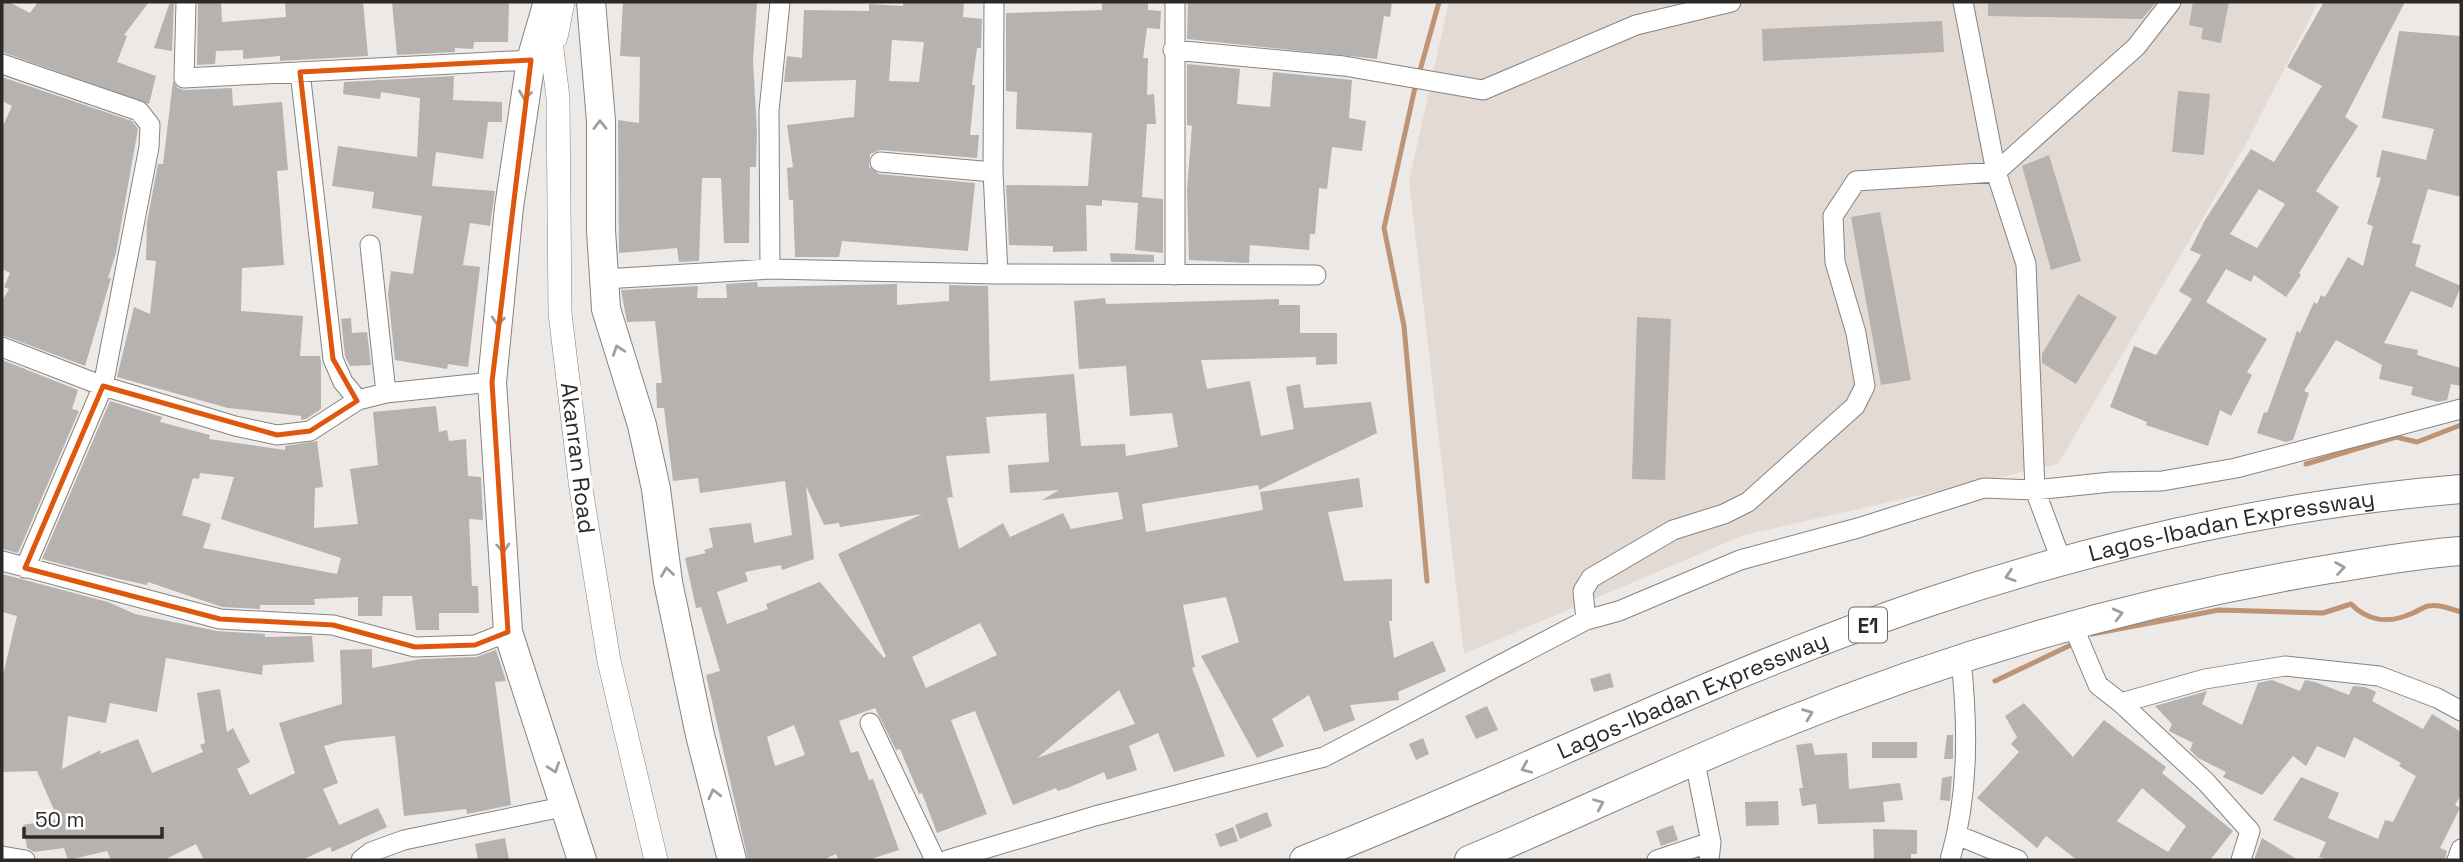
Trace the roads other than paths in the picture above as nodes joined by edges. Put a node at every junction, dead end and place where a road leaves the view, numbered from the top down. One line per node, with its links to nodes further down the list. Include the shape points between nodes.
1 (186, 2): 14 (street, via 184,78)
2 (591, 2): 23 (highway, one-way to 2, via 601,121)
3 (780, 2): 19 (street, via 769,111)
4 (994, 2): 16 (street)
5 (1175, 2): 11 (street)
6 (1731, 2): 10 (street)
7 (1963, 2): 17 (street)
8 (2171, 2): 17 (street, via 2136,47)
9 (552, 3): 12 (highway)
10 (1674, 8): 11 (street, via 1483,90 1344,66)
11 (1173, 50): 21 (street)
12 (542, 55): 14 (street); 25 (highway, one-way to 25, via 509,207); 52 (main road, Akanran Road, via 558,98 560,313 581,489 609,661)
13 (2, 64): 26 (street, via 139,111 150,125)
14 (300, 72): 28 (street, via 333,359)
15 (880, 162): 16 (street)
16 (993, 172): 20 (street)
17 (1996, 172): 31 (street, via 2026,264); 36 (street, via 1856,181 1833,216 1835,262 1856,333 1865,386 1855,406 1748,502 1673,530 1591,578 1583,591)
18 (370, 245): 27 (street)
19 (770, 268): 20 (street); 23 (street)
20 (998, 274): 21 (street)
21 (1175, 275): 22 (street)
22 (1316, 275)
23 (604, 279): 53 (highway, one-way to 23, via 668,582 642,425 606,309)
24 (2, 347): 26 (street)
25 (492, 382): 27 (street); 38 (highway, one-way to 38)
26 (103, 386): 28 (street, via 277,435 310,431); 35 (street)
27 (386, 393): 28 (street)
28 (358, 400)
29 (2461, 409): 31 (street, via 2236,468 2162,481)
30 (2461, 489): 33 (highway, Lagos-Ibadan Expressway / E1, via 2185,528)
31 (2035, 490): 33 (street); 36 (street, via 1984,488 1740,560 1619,611)
32 (2461, 551): 37 (highway, one-way to 32, via 2289,576)
33 (2061, 560): 56 (highway, Lagos-Ibadan Expressway / E1, one-way to 56, via 1920,605 1775,661)
34 (2, 561): 35 (street)
35 (25, 568): 38 (street, via 220,619 333,625 415,647 475,645)
36 (1586, 620): 55 (street, via 1324,757)
37 (2073, 626): 39 (highway); 40 (street, via 2098,685)
38 (508, 632): 44 (highway, one-way to 44)
39 (1961, 659): 43 (highway, one-way to 39, via 1773,728); 45 (street, via 1968,728)
40 (2121, 703): 41 (street, via 2205,678 2285,666 2379,676); 61 (street, via 2206,782 2250,831)
41 (2461, 711)
42 (870, 723): 54 (street)
43 (1695, 762): 47 (street); 57 (highway, one-way to 43)
44 (567, 806): 50 (street, via 404,839); 51 (highway)
45 (1957, 835): 59 (street); 60 (street)
46 (2461, 849): 62 (street)
47 (1710, 851): 58 (street)
48 (2, 856): 49 (street)
49 (25, 860)
50 (361, 860)
51 (582, 860)
52 (656, 860)
53 (732, 860)
54 (935, 860)
55 (947, 860)
56 (1304, 860)
57 (1469, 860)
58 (1657, 860)
59 (1950, 860)
60 (2018, 860)
61 (2241, 860)
62 (2457, 860)

